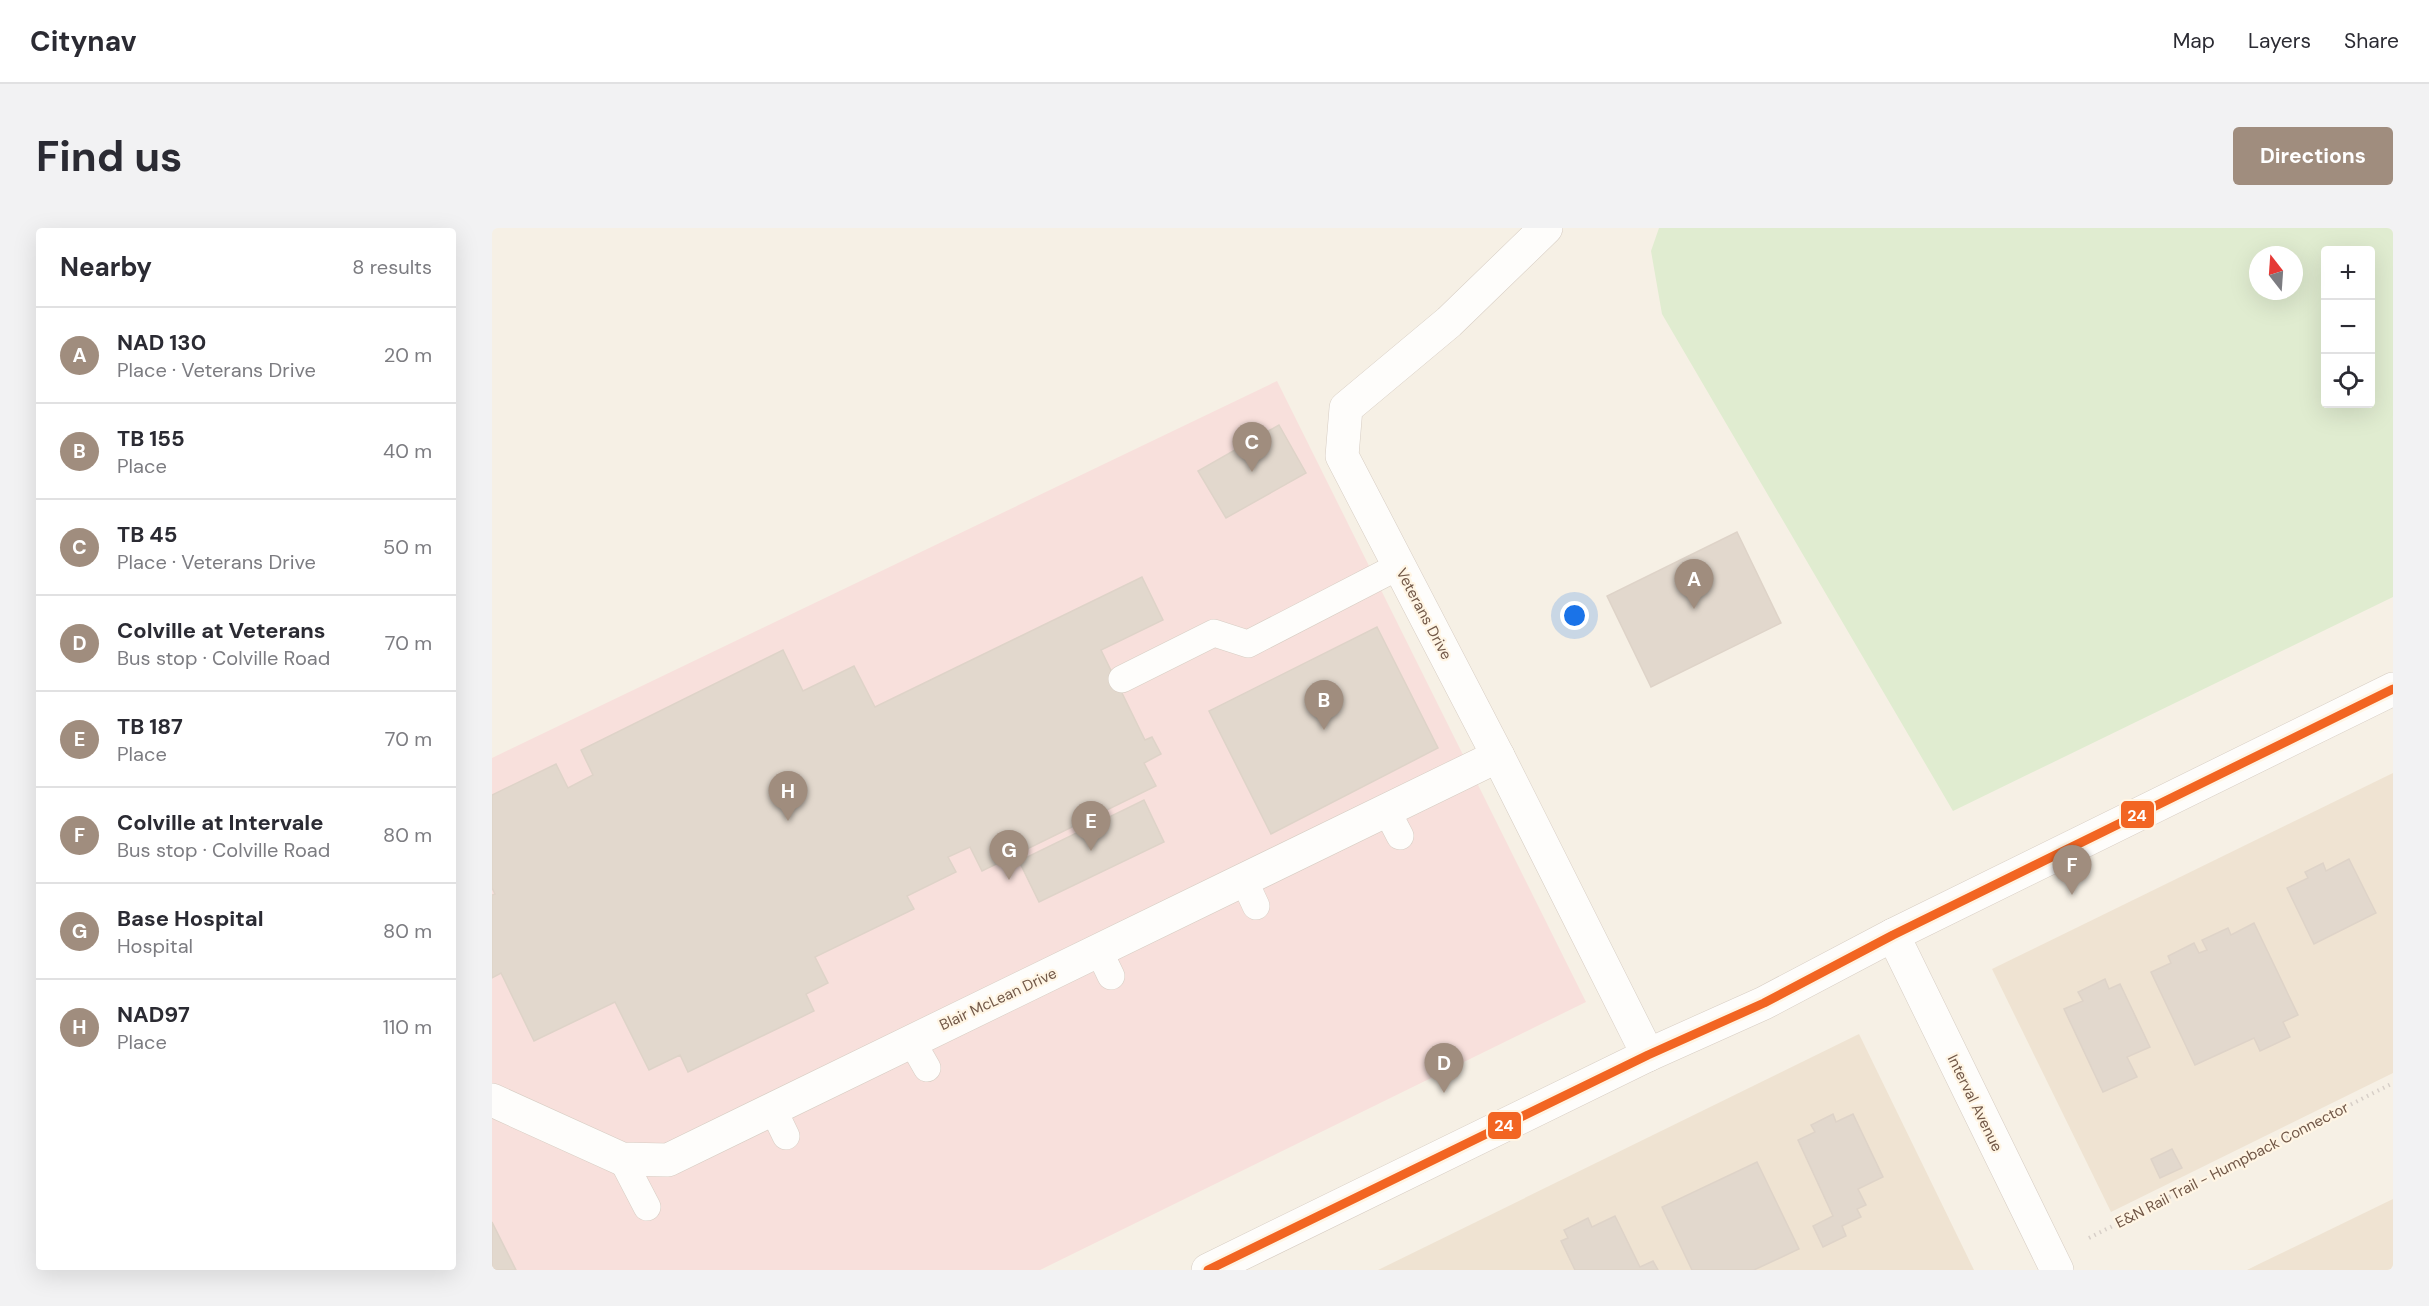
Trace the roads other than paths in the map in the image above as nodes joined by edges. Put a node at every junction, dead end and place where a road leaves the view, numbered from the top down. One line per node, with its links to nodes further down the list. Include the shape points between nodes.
1 (1546, 228): 2 (street, Veterans Drive, via 1449,322 1346,408 1342,456)
2 (1399, 566): 3 (lane, via 1248,644 1214,633); 5 (street, Veterans Drive)
3 (1122, 679)
4 (2393, 689): 6 (street)
5 (1498, 756): 7 (street, Veterans Drive); 9 (street, Blair McLean Drive, via 1393,823 919,1054)
6 (1893, 935): 7 (street, via 1764,1003); 14 (street, Interval Avenue)
7 (1648, 1055): 13 (street)
8 (492, 1100): 11 (street, Blair McLean Drive)
9 (772, 1107): 10 (lane); 11 (street, Blair McLean Drive, via 668,1160)
10 (786, 1136)
11 (622, 1159): 12 (lane)
12 (646, 1208)
13 (1208, 1270)
14 (2057, 1270)

